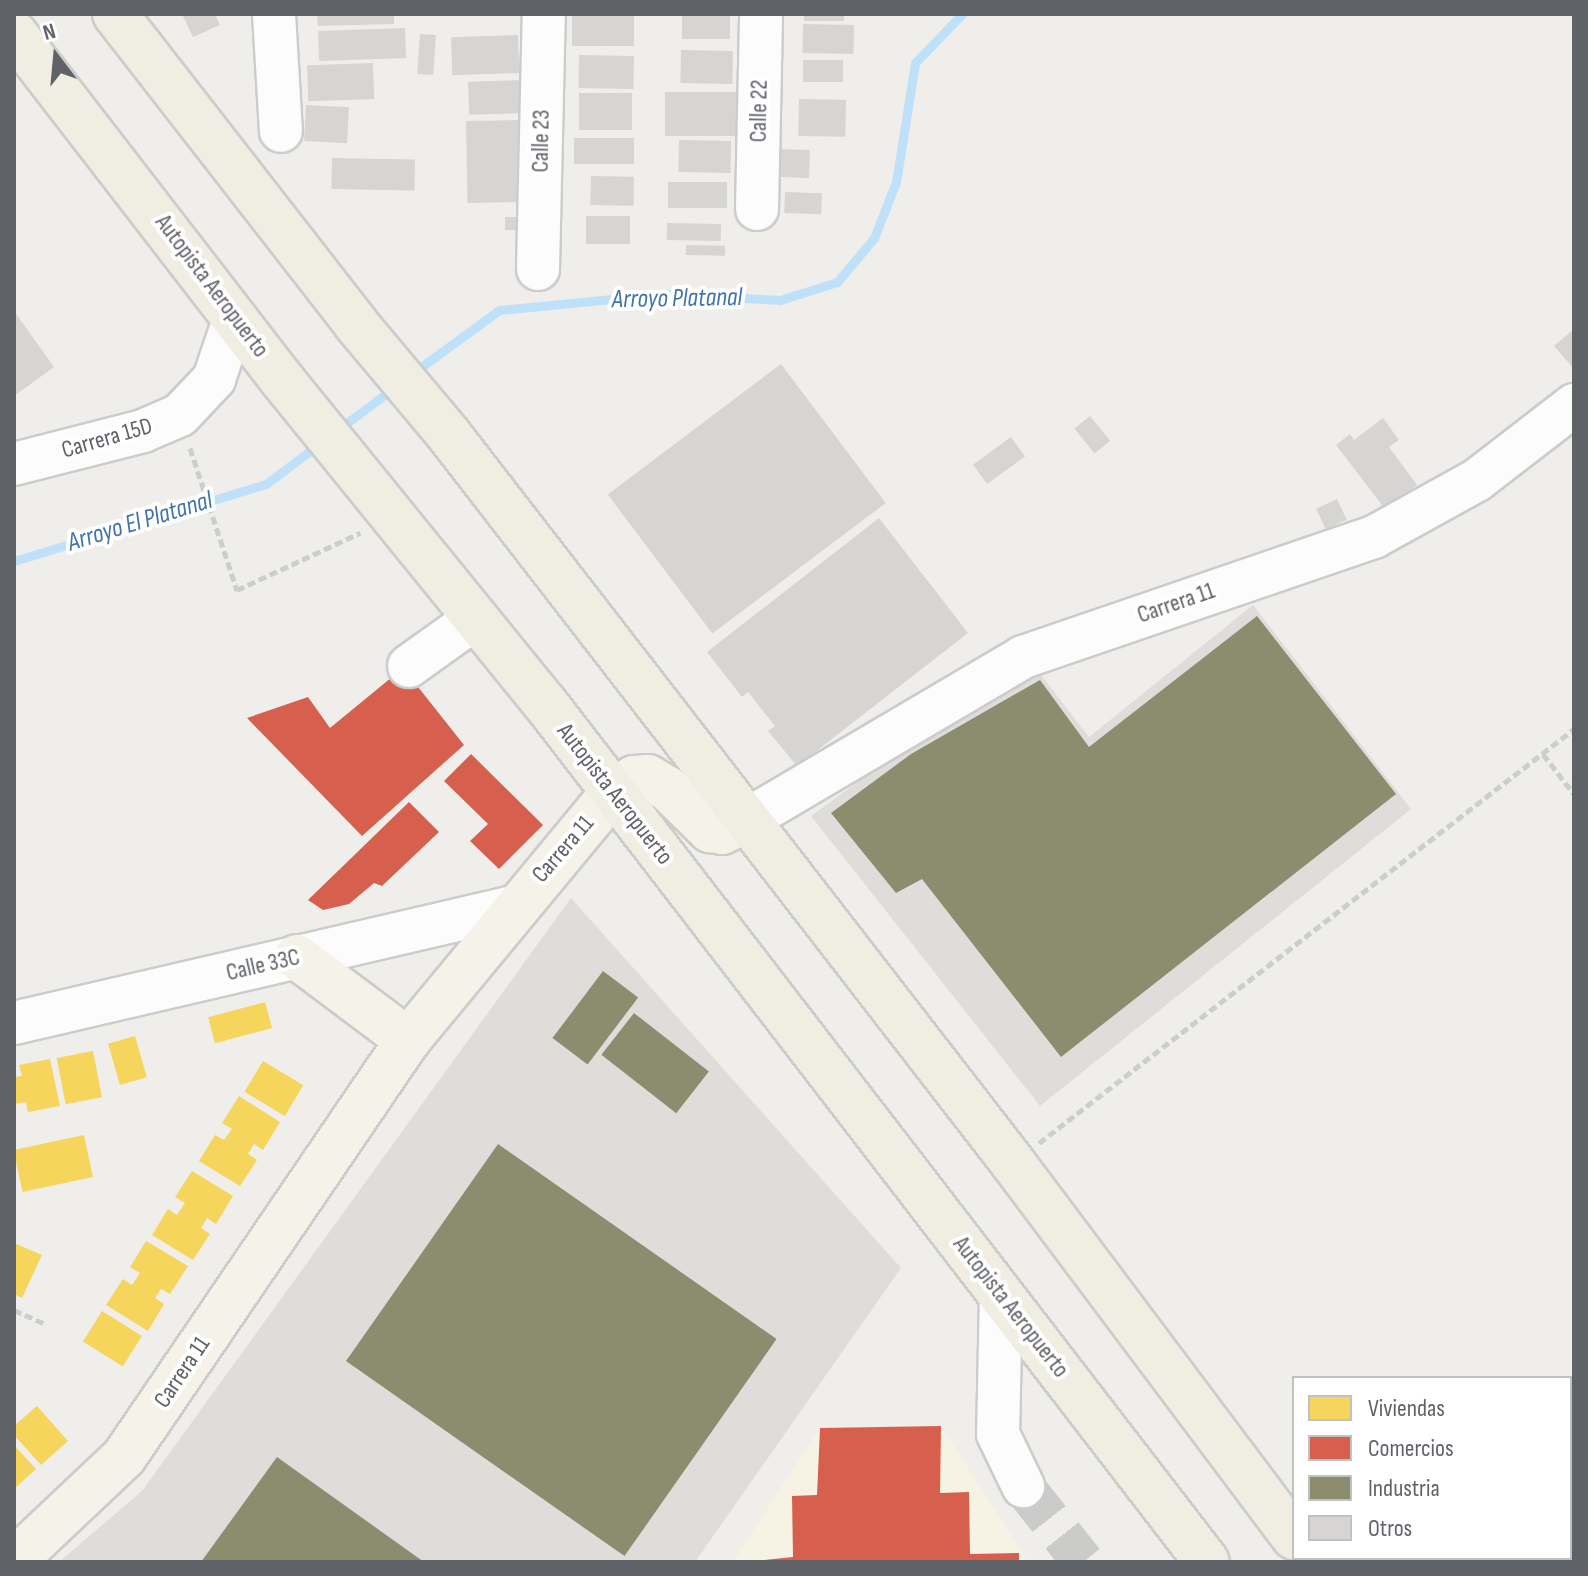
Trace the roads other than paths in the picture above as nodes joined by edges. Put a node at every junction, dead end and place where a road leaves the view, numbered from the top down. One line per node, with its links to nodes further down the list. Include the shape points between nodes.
1 (115, 14): 15 (highway, via 449,435)
2 (274, 14): 6 (street)
3 (544, 14): 8 (street, Calle 23)
4 (761, 14): 7 (street, Calle 22)
5 (14, 33): 9 (highway, Autopista Aeropuerto)
6 (281, 131)
7 (757, 209)
8 (538, 269)
9 (235, 317): 11 (street, Carrera 15D, via 214,379 180,415 143,431); 12 (highway, Autopista Aeropuerto)
10 (1574, 405): 15 (street, Carrera 11, via 1477,480 1374,537 1023,657)
11 (14, 464)
12 (476, 618): 13 (street); 14 (highway, Autopista Aeropuerto)
13 (409, 666)
14 (612, 793): 15 (main road, Carrera 11, via 634,778 648,777 710,830 722,832); 16 (main road, Carrera 11); 20 (highway, Autopista Aeropuerto)
15 (745, 821): 22 (highway, via 1013,1163)
16 (513, 907): 17 (street, Calle 33C); 19 (main road, Carrera 11)
17 (297, 957): 18 (street, Calle 33C); 19 (main road)
18 (14, 1023)
19 (408, 1040): 23 (main road, Carrera 11, via 124,1457)
20 (1001, 1294): 21 (street, via 998,1434); 24 (highway, Autopista Aeropuerto)
21 (1023, 1486)
22 (1292, 1534)
23 (14, 1561)
24 (1207, 1562)

